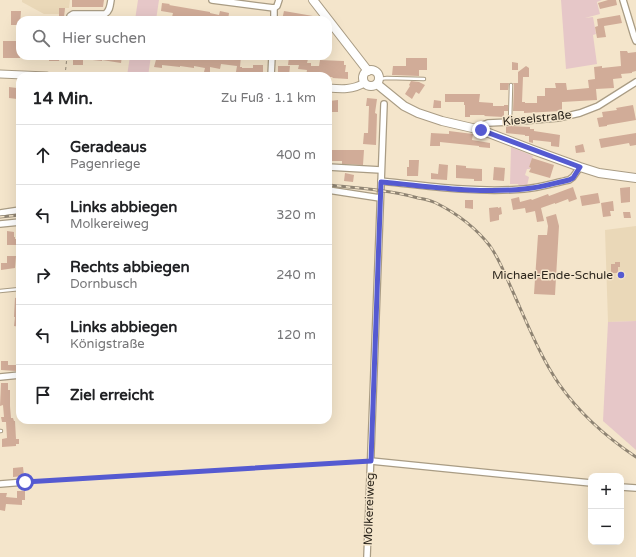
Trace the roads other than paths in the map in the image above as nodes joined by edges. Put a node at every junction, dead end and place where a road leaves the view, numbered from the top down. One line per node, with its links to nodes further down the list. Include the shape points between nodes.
1 (111, 0): 7 (street, via 105,14)
2 (212, 0): 6 (street)
3 (279, 0): 6 (street)
4 (313, 0): 9 (main road)
5 (623, 0): 11 (street)
6 (274, 8): 8 (street)
7 (70, 16)
8 (274, 16)
9 (325, 16)
10 (332, 25): 13 (main road)
11 (636, 41)
12 (272, 60): 14 (street)
13 (368, 71): 18 (main road, via 375,72); 20 (main road, via 363,77)
14 (271, 72)
15 (0, 74): 16 (street)
16 (16, 75)
17 (424, 79): 18 (lane, via 387,78)
18 (378, 81): 20 (main road, via 374,86); 25 (main road, via 404,106 418,113)
19 (636, 82): 24 (street, Kieselstraße, via 598,106 580,113 558,118)
20 (364, 83): 22 (street, via 351,88)
21 (510, 85): 24 (lane)
22 (332, 88)
23 (384, 104): 28 (street)
24 (510, 122): 25 (street, Kieselstraße, via 488,123 483,125)
25 (481, 130): 26 (main road)
26 (580, 167): 29 (main road, via 599,173); 30 (street, via 569,180 525,189 472,190)
27 (332, 168): 28 (street)
28 (381, 170): 30 (street)
29 (636, 178)
30 (381, 182): 32 (street, Molkereiweg)
31 (332, 191): 32 (street)
32 (380, 198): 41 (street, Molkereiweg)
33 (16, 211): 34 (street)
34 (0, 213)
35 (16, 222): 36 (street)
36 (0, 224)
37 (16, 289): 38 (lane)
38 (0, 291)
39 (16, 375): 40 (street)
40 (0, 377)
41 (371, 461): 43 (street); 47 (street, Molkereiweg)
42 (25, 482): 44 (street)
43 (588, 483)
44 (0, 484)
45 (624, 487): 46 (street)
46 (636, 488)
47 (368, 557)

